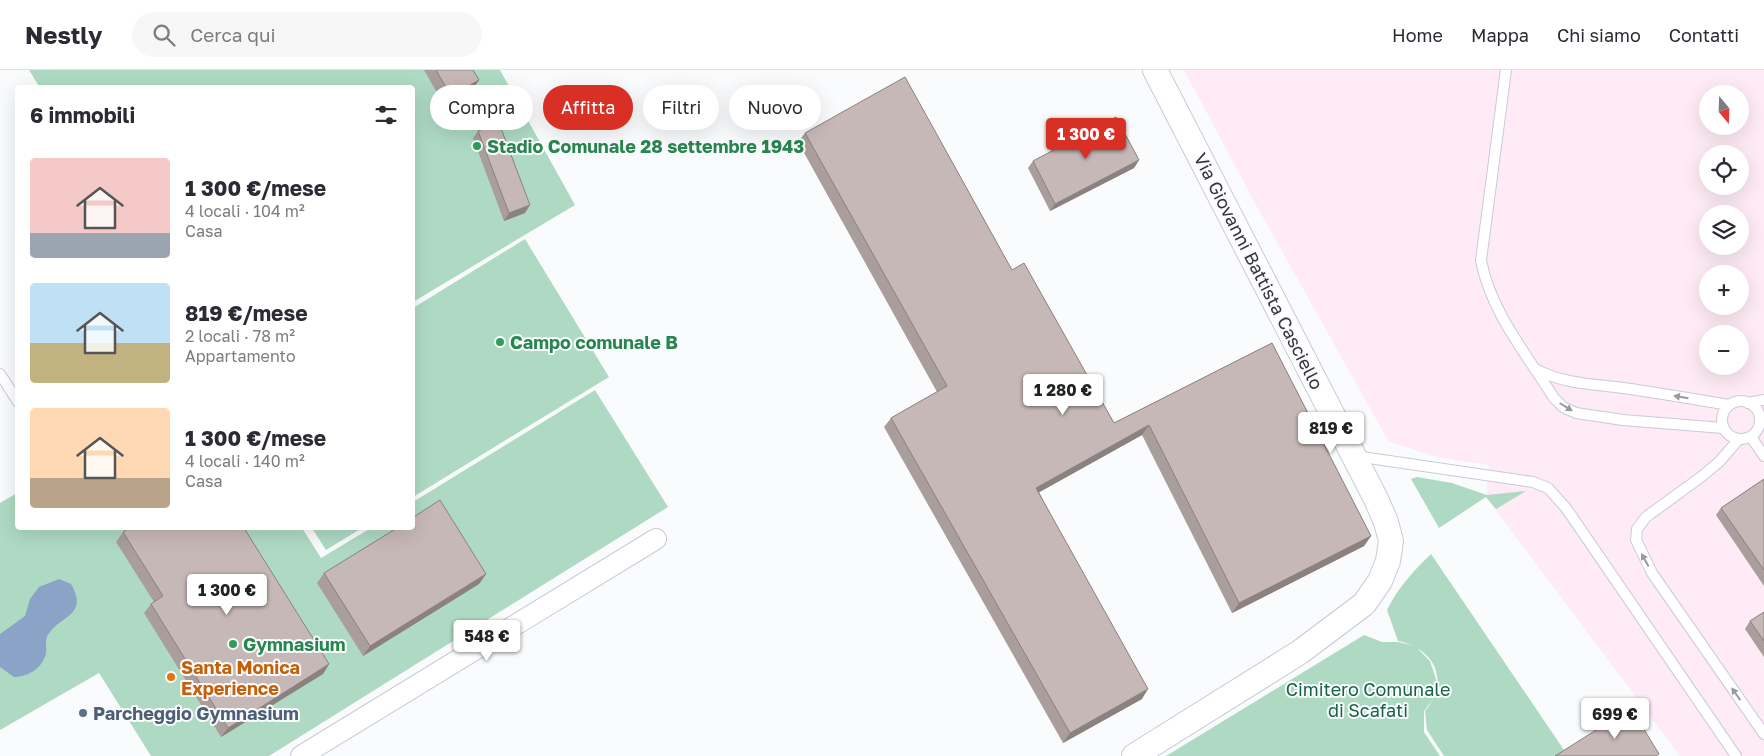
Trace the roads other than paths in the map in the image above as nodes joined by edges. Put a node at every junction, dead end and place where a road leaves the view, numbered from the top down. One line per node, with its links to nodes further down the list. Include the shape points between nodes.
1 (1155, 70): 13 (street, Via Giovanni Battista Casciello)
2 (1506, 70): 3 (lane, via 1481,260 1492,298)
3 (1536, 370): 8 (lane, one-way to 3, via 1573,383); 10 (lane, one-way to 10, via 1554,398 1576,413)
4 (0, 374): 5 (lane)
5 (15, 397)
6 (1764, 400): 7 (lane)
7 (1748, 403): 8 (lane); 9 (lane)
8 (1729, 405): 10 (lane, via 1722,416)
9 (1762, 419): 11 (lane)
10 (1723, 428): 12 (lane, via 1727,434)
11 (1750, 437): 12 (lane); 14 (lane)
12 (1739, 439): 16 (lane, one-way to 12, via 1652,573 1636,540 1637,529 1646,517 1719,462)
13 (1354, 456): 18 (street, Via Giovanni Battista Casciello, via 1386,522 1391,541 1380,581 1364,604 1300,652); 19 (lane, via 1526,480 1548,488 1566,508)
14 (1764, 456)
15 (656, 539): 17 (street)
16 (1764, 734)
17 (301, 756)
18 (1134, 756)
19 (1736, 756)

